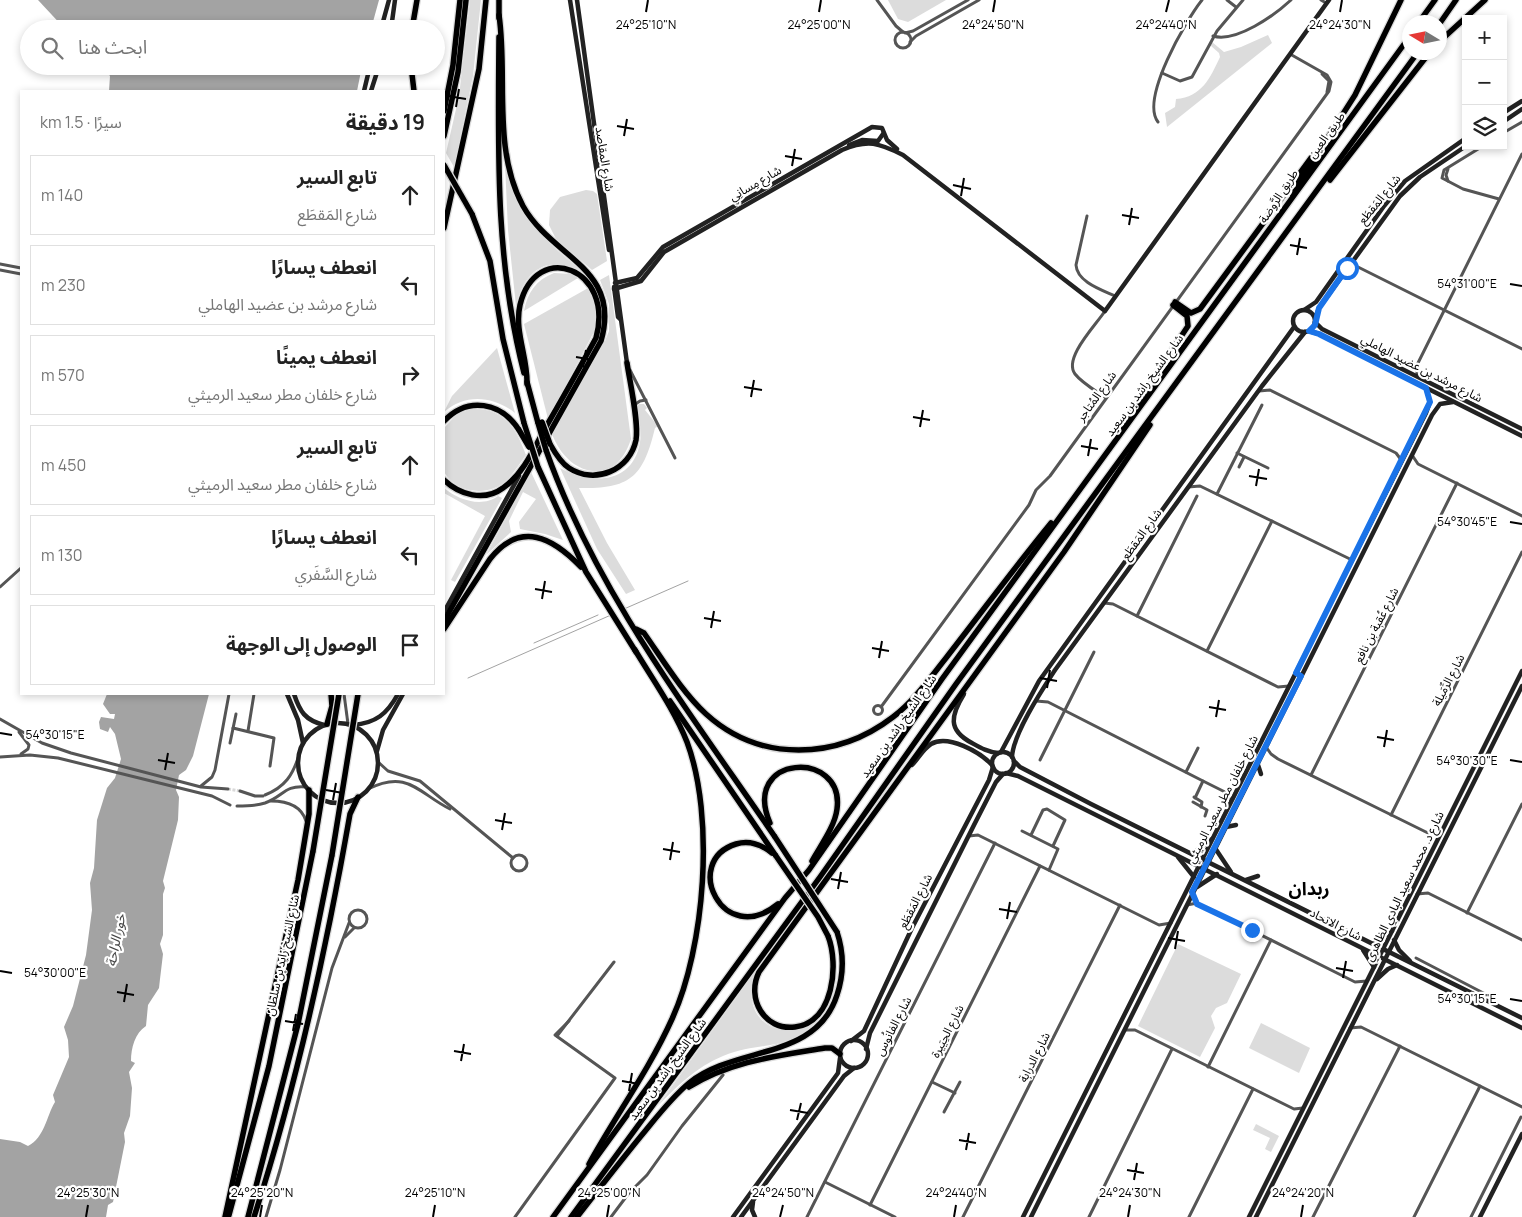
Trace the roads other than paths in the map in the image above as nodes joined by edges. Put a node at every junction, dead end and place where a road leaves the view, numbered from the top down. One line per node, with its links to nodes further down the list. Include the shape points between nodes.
1 (389, 0): 27 (street)
2 (395, 0): 28 (street)
3 (417, 0): 29 (highway)
4 (460, 0): 48 (highway)
5 (466, 0): 56 (highway, via 458,72)
6 (486, 0): 68 (highway, via 479,69)
7 (499, 0): 24 (highway)
8 (570, 0): 69 (street, شارع المقاصد)
9 (577, 0): 69 (street, شارع المقاصد)
10 (877, 0): 30 (street)
11 (968, 0): 31 (street, via 913,31)
12 (979, 0): 35 (street)
13 (1202, 0): 40 (street, via 1183,28)
14 (1227, 0): 23 (street)
15 (1243, 0): 23 (street)
16 (1291, 0): 33 (street, via 1254,26 1222,38)
17 (1321, 0): 22 (street)
18 (1401, 0): 51 (highway, طريق الرَّوضة)
19 (1435, 0): 25 (highway)
20 (1456, 0): 26 (highway)
21 (1485, 0): 32 (highway)
22 (1328, 2): 37 (street)
23 (1236, 7): 33 (street)
24 (499, 15): 78 (highway, via 503,43 506,150 516,191 539,227); 90 (highway, via 499,215 510,308)
25 (1424, 15)
26 (1446, 15)
27 (383, 20)
28 (392, 20)
29 (414, 20)
30 (896, 26): 31 (street); 34 (street)
31 (904, 32): 34 (street); 35 (street, via 909,35)
32 (1447, 35)
33 (1213, 36): 40 (street, via 1189,79 1177,81)
34 (896, 37): 35 (street, via 896,43 902,47)
35 (910, 42)
36 (1402, 47): 70 (highway, طريق العين)
37 (1290, 54): 82 (street); 83 (street, شارع المُتاجر, via 1327,75 1332,82 1330,90)
38 (1412, 60): 71 (highway, طريق العين)
39 (1424, 60): 71 (highway)
40 (1162, 73): 53 (street, via 1153,110)
41 (368, 75): 44 (street)
42 (376, 75): 45 (street)
43 (412, 75): 46 (highway)
44 (364, 90)
45 (371, 90)
46 (414, 90)
47 (1522, 101): 50 (street)
48 (445, 106)
49 (1522, 109): 52 (street)
50 (1507, 110)
51 (1345, 112): 70 (highway, طريق الرَّوضة); 83 (highway, via 1200,309 1191,313)
52 (1507, 119)
53 (1158, 122)
54 (1522, 122): 57 (street)
55 (883, 129): 60 (street, via 879,140 859,141); 63 (street, شارع مِسانِي, via 887,140); 65 (street, شارع مِسانِي, via 872,127)
56 (445, 131)
57 (1507, 131)
58 (1462, 141): 84 (street, شارع المَقطَع, via 1405,181 1316,302)
59 (1462, 149): 72 (street, شارع المَقطَع, via 1409,186)
60 (842, 150): 63 (street, شارع مِسانِي, via 860,144 875,144); 65 (street, شارع مِسانِي)
61 (1477, 150): 66 (street, via 1443,171 1442,176 1463,190)
62 (1522, 154): 66 (street)
63 (903, 156): 85 (street, شارع مِسانِي)
64 (445, 167): 124 (highway, bridge, via 472,214 490,261 503,339)
65 (770, 188): 81 (street, شارع مِسانِي, via 660,249 640,276)
66 (1499, 199): 86 (street)
67 (1088, 216): 82 (street, via 1076,269 1086,281)
68 (445, 223)
69 (609, 241): 81 (street, شارع المقاصد)
70 (1258, 245): 123 (highway, شارع الشيخ راشد بن سعيد)
71 (1272, 252): 105 (highway, شارع الشيخ راشد بن سعيد)
72 (1356, 256): 74 (street); 76 (street, شارع المَقطَع)
73 (0, 264): 75 (street)
74 (1358, 267): 76 (street); 86 (street)
75 (20, 268)
76 (1347, 268): 87 (street, شارع المَقطَع, via 1319,308)
77 (0, 270): 79 (street)
78 (584, 273): 80 (highway); 90 (highway, via 562,268 544,272 530,284 520,304)
79 (20, 274)
80 (594, 285): 119 (highway, via 599,312 596,338); 152 (highway, via 606,313 601,341)
81 (615, 286): 92 (street, شارع المقاصد)
82 (1116, 297): 85 (street)
83 (1174, 304): 100 (street, شارع المُتاجر); 123 (highway, via 1187,316 1187,329 1138,399)
84 (1304, 310): 87 (street, via 1311,312); 88 (street, via 1294,316)
85 (1105, 311): 100 (street, via 1075,353 1072,363 1076,375)
86 (1444, 311): 91 (street); 93 (street)
87 (1315, 320): 89 (street); 94 (street, شارع مرشد بن عضيد الهاملي, via 1322,329)
88 (1294, 327): 89 (street); 110 (street, شارع المَقطَع)
89 (1307, 332): 96 (street, شارع المَقطَع); 97 (street, شارع مرشد بن عضيد الهاملي, via 1319,334)
90 (518, 334): 109 (highway, via 527,384)
91 (1522, 349)
92 (627, 363): 101 (street); 104 (highway)
93 (1417, 365): 94 (street); 95 (street)
94 (1407, 371): 95 (street, شارع مرشد بن عضيد الهاملي)
95 (1416, 376): 111 (street, شارع مرشد بن عضيد الهاملي)
96 (1266, 380): 98 (street); 99 (street, شارع المَقطَع)
97 (1426, 388): 102 (street, شارع مرشد بن عضيد الهاملي); 106 (street, شارع خلفان مطر سعيد الرميثي, via 1430,402)
98 (1270, 390): 99 (street); 114 (street)
99 (1256, 393): 126 (street, شارع المَقطَع)
100 (1106, 398): 179 (street, شارع المُتاجر)
101 (647, 400): 104 (street, via 637,402); 118 (street)
102 (1454, 402): 107 (street, via 1440,404); 112 (street, شارع مرشد بن عضيد الهاملي)
103 (1262, 405): 115 (street)
104 (633, 408): 109 (highway, bridge, via 636,430 633,449 622,465 606,474 585,475 570,469 550,444)
105 (1159, 408): 161 (highway, via 1130,457); 337 (highway, شارع الشيخ راشد بن سعيد)
106 (1426, 413): 107 (street); 113 (street, شارع خلفان مطر سعيد الرميثي)
107 (1432, 415): 116 (street, شارع خلفان مطر سعيد الرميثي)
108 (445, 420): 124 (highway, bridge, via 455,410 480,404 504,413 519,430)
109 (540, 423): 154 (highway, bridge, via 546,450 575,521)
110 (1223, 428): 126 (street, via 1226,426 1228,429); 138 (street, شارع المَقطَع)
111 (1522, 429)
112 (1522, 436)
113 (1406, 452): 114 (street); 120 (street, شارع خلفان مطر سعيد الرميثي)
114 (1396, 453): 120 (street)
115 (1237, 454): 117 (street); 134 (street)
116 (1412, 455): 121 (street); 122 (street, شارع خلفان مطر سعيد الرميثي)
117 (1244, 456): 125 (street); 127 (street)
118 (675, 458)
119 (528, 459): 130 (highway, via 509,484 492,494 464,493); 150 (street)
120 (1402, 461): 141 (street, شارع خلفان مطر سعيد الرميثي)
121 (1418, 464): 122 (street); 131 (street)
122 (1407, 465): 145 (street, شارع خلفان مطر سعيد الرميثي)
123 (1097, 466): 128 (highway, شارع الشيخ راشد بن سعيد)
124 (538, 467): 143 (highway)
125 (1239, 467)
126 (1202, 468): 129 (street, شارع المَقطَع)
127 (1268, 468)
128 (1090, 475): 154 (highway, via 903,709 877,728 841,745 821,750 782,750 728,731 701,709 644,633); 252 (highway, شارع الشيخ راشد بن سعيد)
129 (1196, 475): 132 (street); 133 (street, شارع المَقطَع)
130 (445, 481)
131 (1457, 483): 136 (street); 209 (street, شارع عُقبة بن نافع)
132 (1200, 486): 133 (street); 134 (street)
133 (1188, 487): 139 (street, شارع المَقطَع)
134 (1217, 494): 137 (street)
135 (1197, 496): 151 (street)
136 (1522, 516)
137 (1272, 521): 141 (street); 157 (street)
138 (1153, 523): 139 (street, via 1148,536); 193 (street, شارع المَقطَع, via 1039,681)
139 (1150, 539): 147 (street, شارع المَقطَع)
140 (1522, 552): 225 (street, شارع الرِّمَيلة)
141 (1352, 560): 144 (street, شارع خلفان مطر سعيد الرميثي)
142 (20, 569): 146 (street)
143 (586, 572): 153 (highway, via 551,541 535,537 517,540 494,555); 155 (highway)
144 (1343, 579): 145 (street); 159 (street, شارع خلفان مطر سعيد الرميثي)
145 (1348, 582): 160 (street, شارع خلفان مطر سعيد الرميثي)
146 (0, 587)
147 (1108, 596): 148 (street, شارع المَقطَع); 149 (street)
148 (1104, 603): 149 (street); 165 (street, شارع المَقطَع)
149 (1113, 604): 151 (street)
150 (445, 610)
151 (1137, 616): 157 (street)
152 (445, 619)
153 (445, 628)
154 (636, 629): 240 (highway)
155 (635, 650): 247 (highway); 327 (highway, via 680,727 694,763 702,813 700,900 691,962 672,1019)
156 (1094, 652): 180 (street)
157 (1207, 652): 164 (street)
158 (1522, 671): 227 (street, شارع د. محمد سعيد البادي الظاهري)
159 (1296, 673): 160 (street); 162 (street, شارع خلفان مطر سعيد الرميثي)
160 (1301, 676): 190 (street, شارع خلفان مطر سعيد الرميثي)
161 (970, 683): 193 (street, via 955,709 954,726 964,739 987,751); 205 (highway)
162 (1289, 686): 164 (street); 176 (street, شارع خلفان مطر سعيد الرميثي)
163 (1522, 686): 228 (street, شارع د. محمد سعيد البادي الظاهري)
164 (1278, 687): 176 (street)
165 (1041, 692): 177 (street, شارع المَقطَع); 178 (street)
166 (229, 695): 211 (street, via 215,770 212,778)
167 (254, 695): 187 (street)
168 (287, 695): 189 (street)
169 (294, 695): 184 (street, via 306,718)
170 (331, 695): 184 (highway, via 332,706)
171 (339, 695): 331 (highway, شارع الشيخ زايد بن سلطان, bridge, via 313,852 271,1056)
172 (344, 695): 183 (street)
173 (358, 695): 332 (highway, bridge, via 332,855 298,1024)
174 (397, 695): 183 (street, via 381,717 364,724)
175 (402, 695): 192 (street, via 383,730)
176 (1284, 697): 216 (street, شارع خلفان مطر سعيد الرميثي)
177 (1036, 701): 178 (street); 199 (street, شارع المَقطَع, via 1014,745)
178 (1048, 702): 180 (street)
179 (881, 706)
180 (1064, 711): 200 (street); 206 (street)
181 (236, 714): 185 (street)
182 (0, 719): 186 (street)
183 (350, 724): 184 (street); 192 (street, via 367,736)
184 (325, 725): 189 (street)
185 (233, 728): 187 (street); 188 (street)
186 (16, 729): 196 (street, via 29,745); 211 (street, via 50,746)
187 (248, 731): 203 (street, via 274,738)
188 (230, 743)
189 (303, 743): 195 (street)
190 (1266, 747): 194 (street); 197 (street, شارع خلفان مطر سعيد الرميثي)
191 (1198, 748): 206 (street)
192 (376, 752): 201 (street)
193 (1000, 752): 199 (street); 204 (street, via 993,758)
194 (1271, 754): 197 (street); 209 (street)
195 (299, 755): 212 (street, via 298,766); 215 (street, via 289,778 264,796)
196 (19, 756): 198 (street); 222 (street, via 58,758 212,796)
197 (1262, 756): 202 (street, شارع خلفان مطر سعيد الرميثي)
198 (0, 757)
199 (1013, 759): 207 (street, via 1011,770); 246 (street, شارع الاتحاد, via 1020,767)
200 (1040, 760)
201 (378, 762): 214 (street, via 374,780); 224 (street, via 388,771 420,782)
202 (1258, 765): 208 (street); 231 (street, شارع خلفان مطر سعيد الرميثي)
203 (270, 766)
204 (992, 766): 205 (street, via 982,756 942,741 928,747); 207 (street); 305 (street, شارع المَقطَع, via 989,780 912,928 864,1031)
205 (907, 769): 247 (highway, bridge, via 759,972 755,1000 765,1017 773,1023 790,1027 804,1024 821,1009 828,998 834,958 818,917)
206 (1186, 772): 210 (street)
207 (1004, 774): 230 (street, شارع المَقطَع, via 996,782); 245 (street, شارع الاتحاد, via 1018,776)
208 (1261, 774)
209 (1311, 775): 225 (street)
210 (1203, 780): 217 (street); 226 (street, via 1193,799 1202,802 1201,807 1207,810)
211 (201, 787): 213 (street)
212 (307, 788): 218 (street, via 316,796 332,802); 219 (street, via 290,787); 237 (highway, via 310,809)
213 (228, 789)
214 (368, 789): 218 (street); 224 (street, via 383,782 405,782)
215 (240, 791)
216 (1237, 791): 217 (street); 220 (street, شارع خلفان مطر سعيد الرميثي)
217 (1225, 792): 220 (street)
218 (358, 797): 333 (highway, via 350,814 308,1026 285,1117)
219 (268, 802): 223 (street); 237 (street, via 287,802 299,808 305,819)
220 (1232, 802): 239 (street, شارع خلفان مطر سعيد الرميثي)
221 (1522, 804): 267 (street)
222 (230, 805)
223 (237, 806)
224 (453, 810): 248 (street)
225 (1390, 815): 234 (street)
226 (1205, 816)
227 (1448, 819): 228 (street); 233 (street, شارع د. محمد سعيد البادي الظاهري)
228 (1454, 822): 259 (street, شارع د. محمد سعيد البادي الظاهري)
229 (1236, 824): 231 (street)
230 (974, 825): 235 (street); 238 (street, شارع المَقطَع)
231 (1226, 827): 244 (street, شارع خلفان مطر سعيد الرميثي)
232 (1022, 831): 236 (street)
233 (1441, 833): 234 (street); 242 (street, شارع د. محمد سعيد البادي الظاهري)
234 (1430, 834): 242 (street)
235 (978, 835): 238 (street); 241 (street)
236 (1030, 835): 243 (street); 243 (street, via 1043,810 1047,809 1065,820)
237 (306, 836): 331 (highway)
238 (968, 836): 307 (street, شارع المَقطَع, via 870,1033)
239 (1214, 836): 246 (street); 249 (street, شارع خلفان مطر سعيد الرميثي)
240 (776, 837): 252 (highway, via 764,806 765,792 771,780 795,766 809,767 823,775 834,789 838,806); 318 (highway, bridge, via 837,932 842,958 840,986 827,1016 802,1039 713,1067)
241 (995, 843): 250 (street); 328 (street, شارع الفانُوس)
242 (1435, 845): 272 (street, شارع د. محمد سعيد البادي الظاهري)
243 (1053, 846): 253 (street, via 1058,851)
244 (1215, 848): 249 (street, شارع خلفان مطر سعيد الرميثي); 254 (street)
245 (1176, 854): 251 (street, شارع الاتحاد); 257 (street)
246 (1192, 854): 249 (street, شارع الاتحاد)
247 (776, 856): 263 (highway, via 763,846 749,843 728,848 714,863 711,889 720,905 742,917 766,913)
248 (513, 858): 248 (street, via 511,865 514,870 524,870 527,863 524,857 518,855)
249 (1205, 860): 251 (street, شارع خلفان مطر سعيد الرميثي); 254 (street, شارع الاتحاد)
250 (1040, 866): 253 (street); 313 (street, شارع الحِيَيرة)
251 (1202, 867): 255 (street, شارع الاتحاد); 257 (street, شارع خلفان مطر سعيد الرميثي); 260 (street, شارع خلفان مطر سعيد الرميثي)
252 (809, 870): 263 (highway, شارع الشيخ راشد بن سعيد)
253 (1049, 870): 265 (street)
254 (1232, 873): 258 (street, شارع الاتحاد)
255 (1217, 874): 260 (street); 279 (street, شارع الاتحاد)
256 (1258, 876): 258 (street)
257 (1194, 877): 269 (street, شارع خلفان مطر سعيد الرميثي)
258 (1246, 880): 278 (street, شارع الاتحاد)
259 (1422, 884): 261 (street); 262 (street, شارع د. محمد سعيد البادي الظاهري)
260 (1193, 891): 264 (street); 266 (street, شارع خلفان مطر سعيد الرميثي)
261 (1428, 893): 262 (street); 267 (street)
262 (1418, 894): 275 (street, شارع د. محمد سعيد البادي الظاهري)
263 (785, 898): 327 (highway, شارع الشيخ راشد بن سعيد, via 610,1142)
264 (1197, 904): 266 (street); 274 (street)
265 (1120, 905): 270 (street); 345 (street, شارع الدرابة)
266 (1186, 905): 282 (street, شارع خلفان مطر سعيد الرميثي)
267 (1467, 913): 276 (street)
268 (349, 923): 271 (street); 271 (street, via 352,912 364,912 366,924); 277 (street)
269 (1170, 923): 270 (street); 273 (street, شارع خلفان مطر سعيد الرميثي)
270 (1159, 925): 273 (street)
271 (354, 928): 277 (street)
272 (1393, 931): 278 (street); 281 (street, شارع د. محمد سعيد البادي الظاهري)
273 (1164, 935): 280 (street, شارع خلفان مطر سعيد الرميثي)
274 (1271, 940): 292 (street); 310 (street)
275 (1394, 940): 281 (street, شارع د. محمد سعيد البادي الظاهري); 287 (street)
276 (1522, 940)
277 (342, 941): 334 (street)
278 (1373, 944): 281 (street, شارع الاتحاد)
279 (1360, 948): 283 (street, شارع الاتحاد); 288 (street)
280 (1157, 950): 282 (street); 346 (street, شارع خلفان مطر سعيد الرميثي)
281 (1386, 951): 283 (street, شارع د. محمد سعيد البادي الظاهري); 287 (street, شارع الاتحاد)
282 (1163, 954): 298 (street, شارع خلفان مطر سعيد الرميثي)
283 (1382, 958): 286 (street, شارع الاتحاد); 288 (street, شارع د. محمد سعيد البادي الظاهري); 293 (street, شارع د. محمد سعيد البادي الظاهري)
284 (1416, 958): 289 (street)
285 (614, 962): 335 (street, via 556,1035 616,1078)
286 (1397, 965): 293 (street, via 1381,974); 301 (street, شارع الاتحاد)
287 (1415, 966): 290 (street, شارع الاتحاد)
288 (1374, 968): 291 (street, شارع د. محمد سعيد البادي الظاهري)
289 (1439, 970): 290 (street); 295 (street, via 1493,998)
290 (1432, 975): 295 (street, شارع الاتحاد)
291 (1367, 981): 292 (street); 294 (street, شارع د. محمد سعيد البادي الظاهري)
292 (1355, 982): 294 (street)
293 (1372, 986): 296 (street, شارع د. محمد سعيد البادي الظاهري)
294 (1362, 993): 304 (street, شارع د. محمد سعيد البادي الظاهري)
295 (1498, 1007): 297 (street, شارع الاتحاد)
296 (1355, 1018): 299 (street); 300 (street, شارع د. محمد سعيد البادي الظاهري)
297 (1522, 1018)
298 (1129, 1021): 302 (street, شارع خلفان مطر سعيد الرميثي); 303 (street)
299 (1361, 1027): 300 (street); 306 (street)
300 (1350, 1028): 304 (street, شارع د. محمد سعيد البادي الظاهري)
301 (1522, 1028)
302 (1124, 1030): 303 (street); 347 (street, شارع خلفان مطر سعيد الرميثي)
303 (1135, 1030): 308 (street)
304 (1341, 1040): 320 (street, شارع د. محمد سعيد البادي الظاهري); 351 (street, شارع د. محمد سعيد البادي الظاهري)
305 (851, 1041): 307 (street, via 859,1041); 309 (street, via 842,1047)
306 (1400, 1046): 315 (street); 352 (street)
307 (866, 1049): 311 (street, via 864,1063)
308 (1172, 1049): 310 (street); 348 (street)
309 (840, 1056): 311 (street, via 847,1066); 318 (highway, via 832,1048 825,1048 734,1065); 340 (street, via 838,1073)
310 (1208, 1067): 316 (street)
311 (854, 1068): 329 (street, via 844,1076)
312 (723, 1075): 339 (street, via 648,1175 628,1193)
313 (932, 1082): 317 (street); 330 (street, شارع الحِيَيرة)
314 (960, 1082): 317 (street)
315 (1480, 1086): 319 (street); 353 (street)
316 (1253, 1089): 321 (street); 349 (street)
317 (955, 1093): 322 (street)
318 (674, 1096): 338 (highway)
319 (1522, 1107)
320 (1303, 1108): 321 (street); 324 (street, شارع د. محمد سعيد البادي الظاهري)
321 (1294, 1109): 324 (street)
322 (944, 1112)
323 (1521, 1117): 325 (street)
324 (1298, 1118): 350 (street, شارع د. محمد سعيد البادي الظاهري)
325 (1514, 1131): 326 (street); 354 (street)
326 (1522, 1134): 355 (street)
327 (582, 1176): 336 (highway, شارع الشيخ راشد بن سعيد)
328 (825, 1182): 330 (street); 343 (street, شارع الفانُوس)
329 (754, 1199): 341 (street); 342 (street, via 752,1210)
330 (870, 1205): 344 (street)
331 (227, 1217)
332 (248, 1217)
333 (254, 1217)
334 (266, 1217)
335 (515, 1217)
336 (553, 1217)
337 (571, 1217)
338 (577, 1217)
339 (611, 1217)
340 (733, 1217)
341 (741, 1217)
342 (755, 1217)
343 (807, 1217)
344 (895, 1217)
345 (963, 1217)
346 (1023, 1217)
347 (1031, 1217)
348 (1089, 1217)
349 (1189, 1217)
350 (1249, 1217)
351 (1256, 1217)
352 (1313, 1217)
353 (1414, 1217)
354 (1471, 1217)
355 (1480, 1217)

